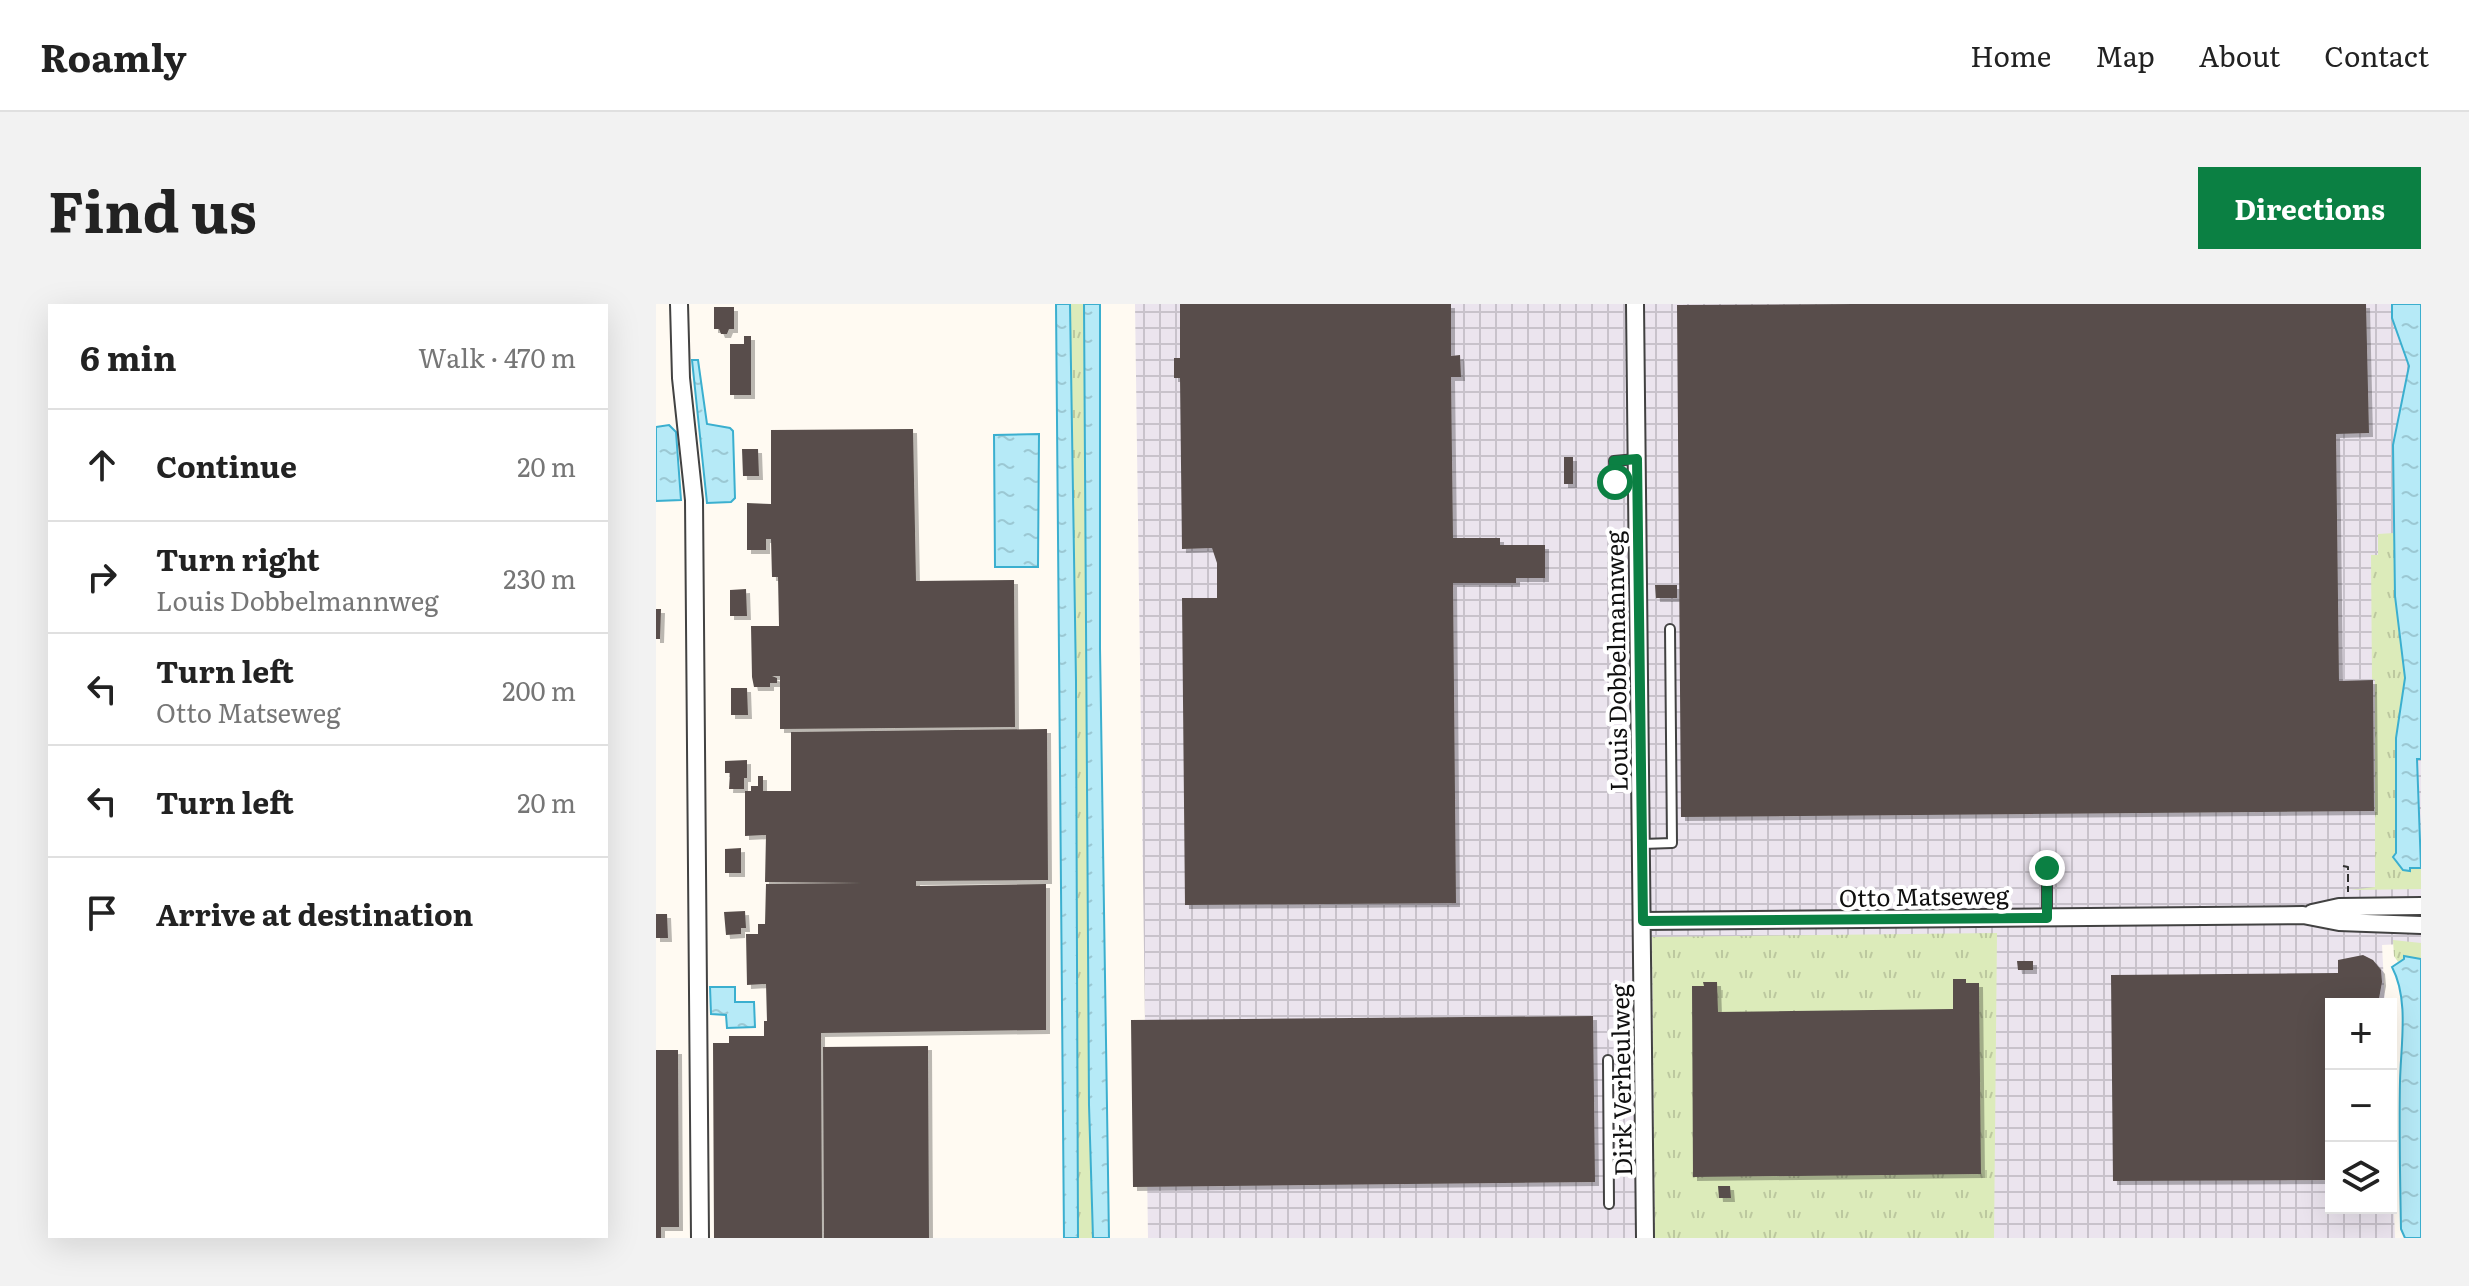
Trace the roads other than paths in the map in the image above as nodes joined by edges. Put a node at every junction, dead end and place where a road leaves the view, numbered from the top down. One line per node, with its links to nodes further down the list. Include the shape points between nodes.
1 (679, 304): 15 (street, via 694,500)
2 (1635, 304): 3 (street, Louis Dobbelmannweg)
3 (1637, 459): 4 (lane, via 1614,461); 6 (street, Louis Dobbelmannweg)
4 (1615, 482)
5 (1670, 629): 6 (lane, via 1672,843)
6 (1642, 844): 11 (street, Louis Dobbelmannweg)
7 (2047, 868): 10 (lane)
8 (2421, 906): 9 (street, Otto Matseweg, via 2339,907)
9 (2303, 915): 10 (street, Otto Matseweg); 12 (street, Otto Matseweg)
10 (2047, 918): 11 (street, Otto Matseweg)
11 (1643, 921): 16 (street, Dirk Verheulweg)
12 (2421, 925)
13 (1608, 1060): 14 (lane)
14 (1609, 1204)
15 (700, 1238)
16 (1645, 1238)

